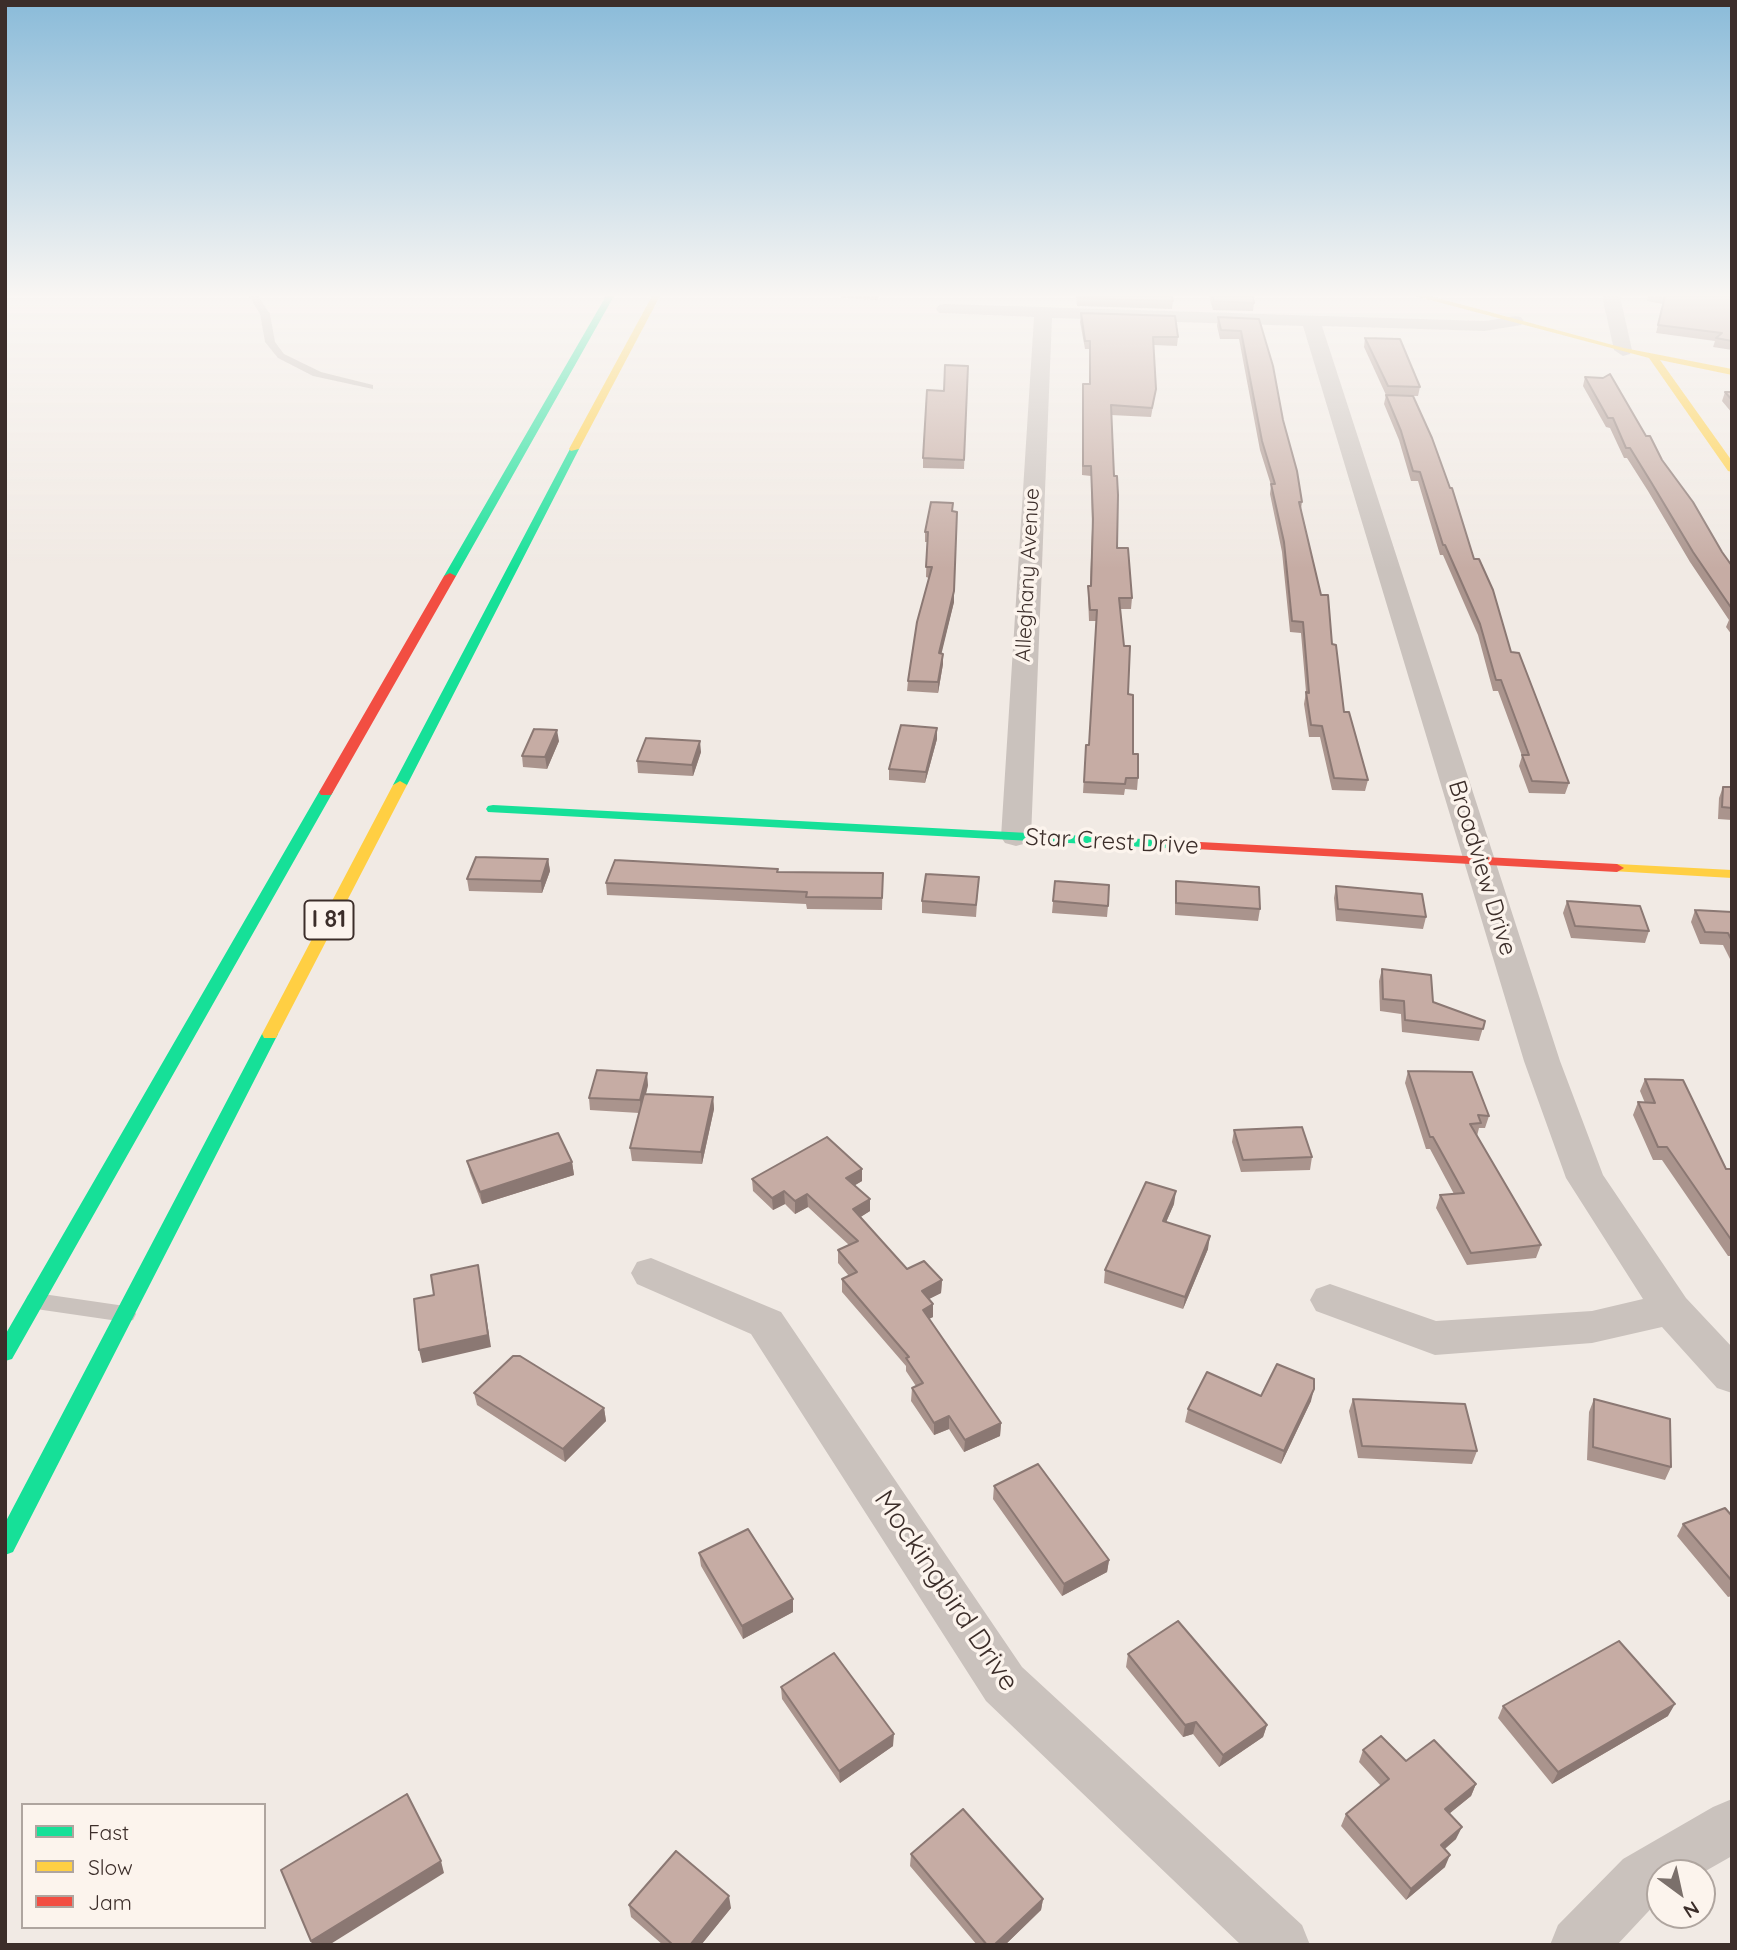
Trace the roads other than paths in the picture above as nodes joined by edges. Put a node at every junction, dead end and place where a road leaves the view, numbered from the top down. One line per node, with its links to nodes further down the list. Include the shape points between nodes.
1 (558, 387): 13 (main road, I 81)
2 (607, 387): 15 (main road, I 81)
3 (1039, 387): 8 (street, Alleghany Avenue)
4 (1332, 387): 9 (street, Broadview Drive)
5 (1674, 387): 6 (main road)
6 (1732, 469)
7 (493, 809): 8 (main road, Star Crest Drive)
8 (1016, 837): 9 (main road, Star Crest Drive)
9 (1480, 861): 10 (main road, Star Crest Drive); 14 (street, Broadview Drive, via 1542,1061 1585,1178)
10 (1732, 874)
11 (651, 1273): 20 (street, Mockingbird Drive, via 766,1323 1004,1684)
12 (1330, 1300): 14 (street, via 1434,1338 1592,1327)
13 (36, 1301): 15 (lane); 16 (main road, I 81)
14 (1671, 1309): 17 (street, Broadview Drive)
15 (125, 1314): 18 (main road, I 81)
16 (5, 1353)
17 (1732, 1376)
18 (5, 1545)
19 (1732, 1826): 21 (street, via 1642,1878)
20 (1282, 1945)
21 (1577, 1945)

